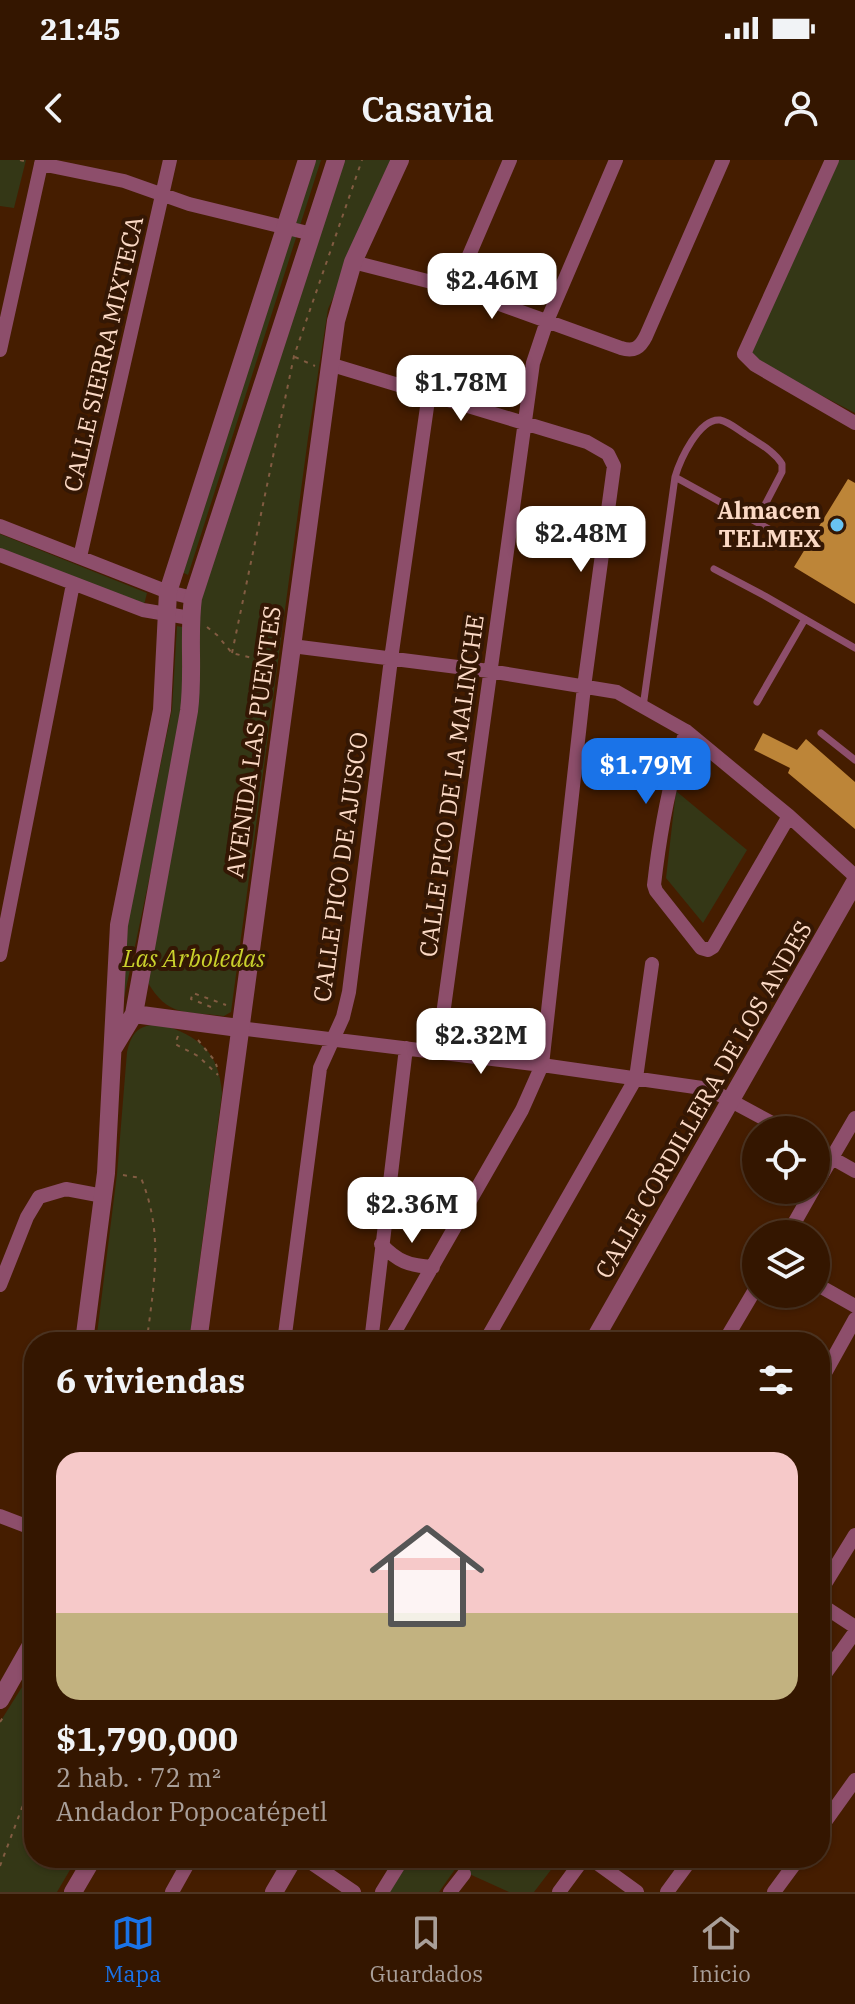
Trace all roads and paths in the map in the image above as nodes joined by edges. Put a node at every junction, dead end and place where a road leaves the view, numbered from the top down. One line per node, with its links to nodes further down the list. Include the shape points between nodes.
1 (170, 160): 11 (street, CALLE SIERRA MIXTECA)
2 (307, 160): 12 (street)
3 (336, 160): 13 (street)
4 (362, 160): 18 (path)
5 (400, 160): 14 (street, AVENIDA LAS PUENTES)
6 (510, 160): 15 (street)
7 (616, 160): 16 (street, CALLE PICO DE LA MALINCHE)
8 (723, 160): 16 (street, via 638,348 621,348)
9 (832, 160): 22 (street, via 746,358)
10 (42, 162): 11 (street); 17 (street)
11 (162, 193): 12 (street); 28 (street, CALLE SIERRA MIXTECA)
12 (285, 228): 13 (street); 31 (street)
13 (312, 234): 32 (street)
14 (353, 262): 15 (street); 19 (street, AVENIDA LAS PUENTES)
15 (455, 288): 16 (street)
16 (547, 321): 21 (street, CALLE PICO DE LA MALINCHE)
17 (0, 350)
18 (294, 356): 19 (path); 38 (path)
19 (328, 367): 20 (street); 36 (street, AVENIDA LAS PUENTES)
20 (429, 393): 21 (street); 39 (street, CALLE PICO DE AJUSCO)
21 (523, 422): 41 (street, CALLE PICO DE LA MALINCHE); 42 (street, via 601,448 614,466)
22 (855, 423)
23 (675, 477): 24 (lane); 24 (lane, via 703,427 713,421 726,423 782,464); 44 (lane)
24 (756, 522): 26 (lane)
25 (0, 526): 28 (street)
26 (769, 529)
27 (0, 555): 30 (street)
28 (80, 557): 31 (street)
29 (714, 569): 35 (lane)
30 (73, 584): 33 (street); 50 (street)
31 (168, 592): 32 (street); 33 (street)
32 (193, 598): 34 (street)
33 (166, 614): 34 (street); 56 (street, via 162,710 119,925)
34 (190, 618): 38 (path, via 217,635); 52 (street, via 189,711)
35 (805, 619): 37 (lane); 43 (lane)
36 (292, 646): 39 (street); 53 (street, AVENIDA LAS PUENTES)
37 (855, 648)
38 (232, 653): 40 (path)
39 (391, 659): 41 (street); 54 (street, CALLE PICO DE AJUSCO, via 349,992)
40 (278, 665)
41 (489, 671): 42 (street); 59 (street, CALLE PICO DE LA MALINCHE)
42 (584, 687): 44 (street, via 617,692); 60 (street)
43 (757, 702)
44 (643, 707): 45 (street)
45 (686, 731): 48 (street); 48 (street, via 666,801 654,885 701,948 713,947)
46 (821, 733): 47 (lane)
47 (855, 760)
48 (789, 816): 49 (street)
49 (855, 879): 62 (street, CALLE CORDILLERA DE LOS ANDES)
50 (0, 955)
51 (652, 964): 61 (street)
52 (134, 1014): 53 (street); 56 (street)
53 (239, 1028): 54 (street); 78 (street, AVENIDA LAS PUENTES)
54 (332, 1038): 57 (street); 79 (street, CALLE PICO DE AJUSCO, via 320,1068)
55 (198, 1039): 58 (path, via 220,1077)
56 (114, 1047): 68 (street)
57 (406, 1048): 59 (street); 69 (street)
58 (191, 1051)
59 (438, 1051): 60 (street)
60 (542, 1065): 61 (street); 70 (street)
61 (636, 1078): 62 (street, via 709,1089); 82 (street)
62 (733, 1100): 63 (street); 83 (street, CALLE CORDILLERA DE LOS ANDES)
63 (761, 1116)
64 (855, 1118): 65 (street)
65 (831, 1158): 66 (street)
66 (855, 1171)
67 (117, 1174): 77 (path, via 141,1178 150,1201 157,1255)
68 (103, 1196): 71 (street, via 66,1189 39,1197); 76 (street)
69 (381, 1244): 70 (street, via 404,1263); 80 (street)
70 (433, 1267): 81 (street)
71 (0, 1285)
72 (830, 1292): 73 (street)
73 (855, 1306)
74 (744, 1308): 84 (street)
75 (855, 1319): 85 (street)
76 (90, 1332)
77 (148, 1332)
78 (199, 1332)
79 (285, 1332)
80 (372, 1332)
81 (395, 1332)
82 (491, 1332)
83 (599, 1332)
84 (730, 1332)
85 (830, 1364)
86 (0, 1516): 87 (street)
87 (24, 1525)
88 (855, 1535): 89 (street)
89 (830, 1576)
90 (830, 1611): 91 (street)
91 (855, 1630): 93 (street)
92 (24, 1658): 94 (street)
93 (830, 1666)
94 (0, 1700)
95 (855, 1780): 97 (street)
96 (24, 1802): 98 (path)
97 (830, 1815)
98 (0, 1866)
99 (87, 1868): 109 (street)
100 (185, 1868): 110 (street)
101 (288, 1868): 111 (street)
102 (319, 1868): 112 (street)
103 (397, 1868): 113 (street)
104 (579, 1868): 115 (street)
105 (602, 1868): 116 (street)
106 (685, 1868): 117 (street)
107 (792, 1868): 118 (street)
108 (464, 1874): 114 (street)
109 (73, 1892)
110 (172, 1892)
111 (274, 1892)
112 (354, 1892)
113 (382, 1892)
114 (450, 1892)
115 (559, 1892)
116 (637, 1892)
117 (667, 1892)
118 (774, 1892)

